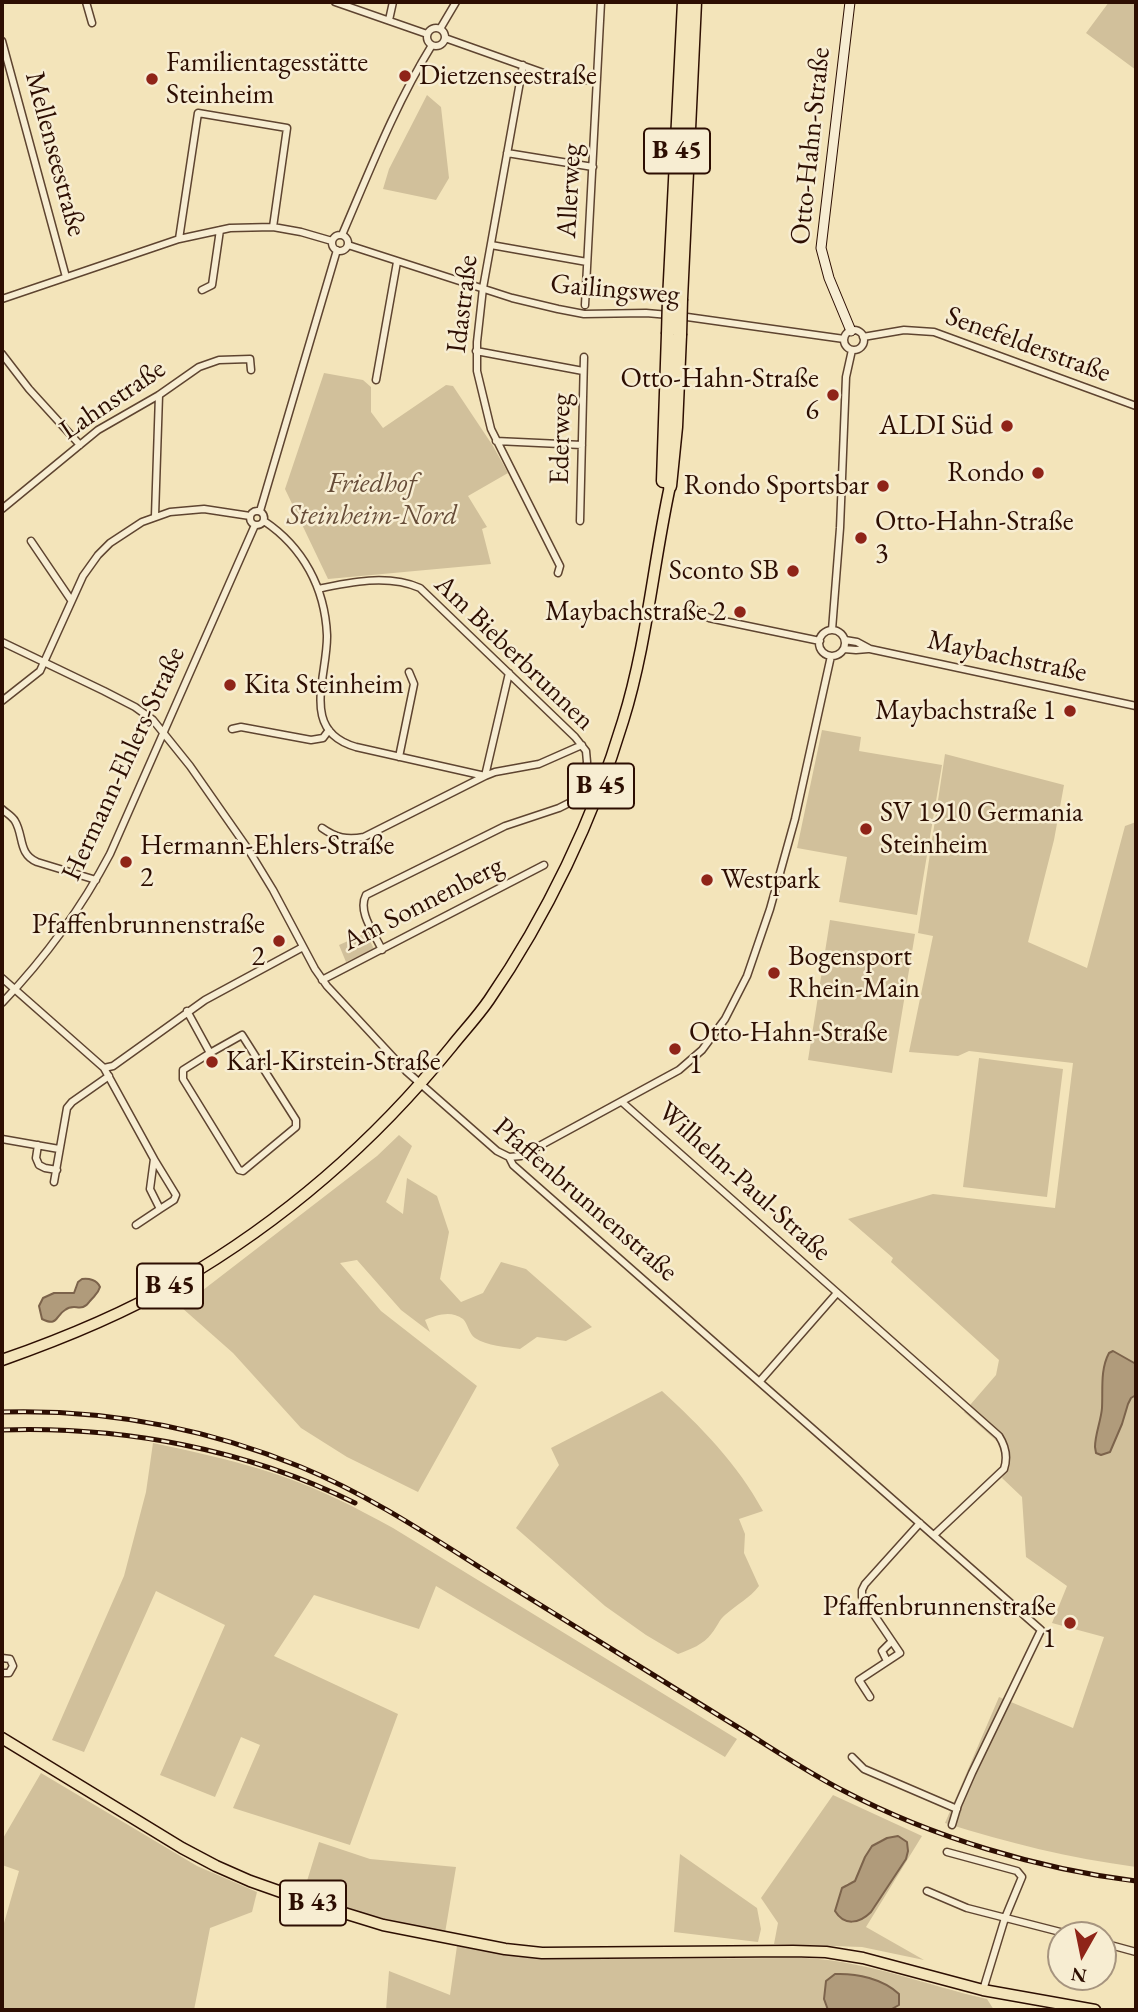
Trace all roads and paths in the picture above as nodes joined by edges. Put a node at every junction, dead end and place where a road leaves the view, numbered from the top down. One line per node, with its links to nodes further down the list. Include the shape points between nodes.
1 (86, 2): 10 (street)
2 (335, 2): 9 (street)
3 (393, 2): 9 (street)
4 (456, 2): 11 (street)
5 (601, 2): 17 (street, Allerweg)
6 (684, 2): 34 (highway, B 45)
7 (695, 2): 34 (highway, B 45)
8 (850, 2): 36 (street, Otto-Hahn-Straße, via 821,248 824,267)
9 (389, 20): 12 (street)
10 (92, 23)
11 (440, 29): 12 (street); 13 (street)
12 (427, 34): 15 (street)
13 (445, 38): 15 (street); 16 (street)
14 (2, 41): 30 (street, Mellenseestraße)
15 (432, 45): 22 (street, via 408,85)
16 (523, 65): 17 (street, via 564,79); 18 (street, Idastraße)
17 (597, 80): 19 (street, Allerweg)
18 (507, 153): 19 (street); 26 (street, Idastraße)
19 (593, 167): 29 (street, Allerweg)
20 (273, 227): 21 (street); 23 (street, via 287,128 198,113); 24 (street)
21 (220, 230): 23 (street); 32 (street, via 212,285)
22 (342, 235): 24 (street); 25 (street)
23 (179, 239): 30 (street)
24 (332, 241): 27 (street)
25 (348, 245): 27 (street); 28 (street, Gailingsweg)
26 (491, 245): 29 (street); 31 (street, Idastraße)
27 (337, 250): 53 (street)
28 (397, 262): 31 (street, Gailingsweg); 45 (street)
29 (587, 262): 35 (street, Allerweg)
30 (66, 277): 33 (street)
31 (482, 288): 38 (street, Gailingsweg, via 584,314 658,314); 40 (street, Idastraße)
32 (202, 290)
33 (2, 299)
34 (675, 300): 51 (highway, B 45, bridge, via 676,427)
35 (585, 305)
36 (851, 331): 37 (street); 38 (street)
37 (863, 337): 39 (street, via 862,345); 47 (street, Senefelderstraße, via 904,330 934,332)
38 (844, 339): 39 (street)
39 (852, 350): 64 (street, via 846,377)
40 (477, 351): 44 (street); 48 (street, Idastraße, via 481,391)
41 (2, 354): 49 (street)
42 (584, 357): 44 (street, Ederweg)
43 (250, 370): 46 (street, Lahnstraße, via 250,359 212,362)
44 (583, 371): 50 (street, Ederweg)
45 (376, 380)
46 (159, 395): 49 (street, Lahnstraße); 54 (street)
47 (1136, 406)
48 (496, 441): 50 (street); 60 (street, Idastraße, via 560,566)
49 (79, 445): 52 (street, Lahnstraße)
50 (582, 445): 57 (street, Ederweg)
51 (666, 486): 96 (main road, B 45, via 646,628 607,771 552,893 503,978)
52 (2, 509)
53 (260, 511): 55 (street); 56 (street)
54 (155, 516): 55 (street, via 198,509); 62 (street, via 110,543 83,576)
55 (250, 516): 58 (street)
56 (264, 521): 58 (street); 61 (street, via 299,552)
57 (580, 521)
58 (255, 525): 78 (street, Hermann-Ehlers-Straße)
59 (32, 541): 62 (street)
60 (558, 573)
61 (318, 589): 73 (street, Am Bieberbrunnen, via 374,581 416,587); 77 (street, via 327,634 319,702)
62 (71, 600): 71 (street)
63 (694, 608): 66 (street, via 709,618)
64 (832, 630): 65 (street); 66 (street)
65 (845, 640): 68 (street); 69 (street, Maybachstraße)
66 (820, 641): 70 (street, via 821,649)
67 (2, 642): 71 (street, Pfaffenbrunnenstraße)
68 (844, 649): 69 (street, Maybachstraße); 70 (street)
69 (870, 649): 75 (street, Maybachstraße)
70 (831, 656): 97 (street, via 789,844 738,997 694,1058)
71 (46, 662): 74 (street); 78 (street, Pfaffenbrunnenstraße, via 135,707)
72 (409, 672): 80 (street, via 414,684)
73 (509, 673): 79 (street, Am Bieberbrunnen); 81 (street)
74 (2, 701)
75 (1136, 706)
76 (232, 729): 77 (street, via 311,740 323,738)
77 (329, 730): 80 (street, via 348,744)
78 (163, 732): 85 (street, Hermann-Ehlers-Straße); 86 (street, Pfaffenbrunnenstraße, via 248,849)
79 (582, 745): 81 (street, via 539,764); 87 (street, Am Bieberbrunnen, via 587,766 571,802 505,826 366,895 363,910)
80 (399, 757): 81 (street)
81 (485, 776): 83 (street, via 364,836 340,838)
82 (2, 809): 85 (street, via 15,821 29,858)
83 (321, 828)
84 (544, 865): 87 (street, Am Sonnenberg)
85 (96, 880): 90 (street, Hermann-Ehlers-Straße)
86 (303, 947): 89 (street, Pfaffenbrunnenstraße); 92 (street)
87 (382, 950): 89 (street, Am Sonnenberg)
88 (2, 978): 90 (street)
89 (322, 980): 96 (street, Pfaffenbrunnenstraße)
90 (15, 990): 91 (street, Hermann-Ehlers-Straße); 94 (street)
91 (2, 1003)
92 (187, 1011): 93 (street); 94 (street)
93 (210, 1053): 93 (street, via 242,1035 296,1120 296,1127 243,1171 183,1079 183,1070)
94 (104, 1068): 95 (street)
95 (109, 1076): 100 (street, via 67,1108); 102 (street)
96 (420, 1085): 101 (street, Pfaffenbrunnenstraße); 108 (main road, B 45, via 321,1181 230,1250 124,1311)
97 (622, 1102): 101 (street, via 521,1156); 107 (street, Wilhelm-Paul-Straße)
98 (2, 1139): 99 (street)
99 (38, 1145): 100 (street); 103 (street, via 39,1164)
100 (60, 1149): 103 (street)
101 (509, 1157): 109 (street, Pfaffenbrunnenstraße, via 513,1166)
102 (154, 1159): 105 (street, via 150,1189); 105 (street, via 176,1195)
103 (57, 1170): 104 (street)
104 (54, 1182)
105 (160, 1209): 106 (street)
106 (136, 1225)
107 (837, 1293): 109 (street, Wilhelm-Paul-Straße); 111 (street, Wilhelm-Paul-Straße, via 1004,1444 1004,1469)
108 (2, 1360)
109 (760, 1381): 110 (street, Pfaffenbrunnenstraße)
110 (920, 1523): 111 (street, Pfaffenbrunnenstraße); 112 (street, via 864,1584 861,1594)
111 (934, 1535): 119 (street, Pfaffenbrunnenstraße, via 1041,1630)
112 (891, 1642): 114 (street, via 882,1651); 114 (street, via 900,1653)
113 (2, 1658): 115 (street, via 10,1659 13,1666 9,1673)
114 (887, 1661): 116 (street, via 859,1680)
115 (2, 1673)
116 (870, 1697)
117 (2, 1738): 127 (main road, B 43, via 182,1848 250,1881 398,1928 523,1952 826,1952)
118 (852, 1757): 119 (street, via 864,1769)
119 (957, 1809): 120 (street, Pfaffenbrunnenstraße)
120 (952, 1825)
121 (947, 1852): 123 (street, via 1020,1873)
122 (927, 1891): 123 (street)
123 (1005, 1918): 124 (street); 127 (street)
124 (1047, 1929)
125 (1117, 1947): 126 (street)
126 (1136, 1952)
127 (987, 1991): 128 (main road, B 43)
128 (1095, 2010)

